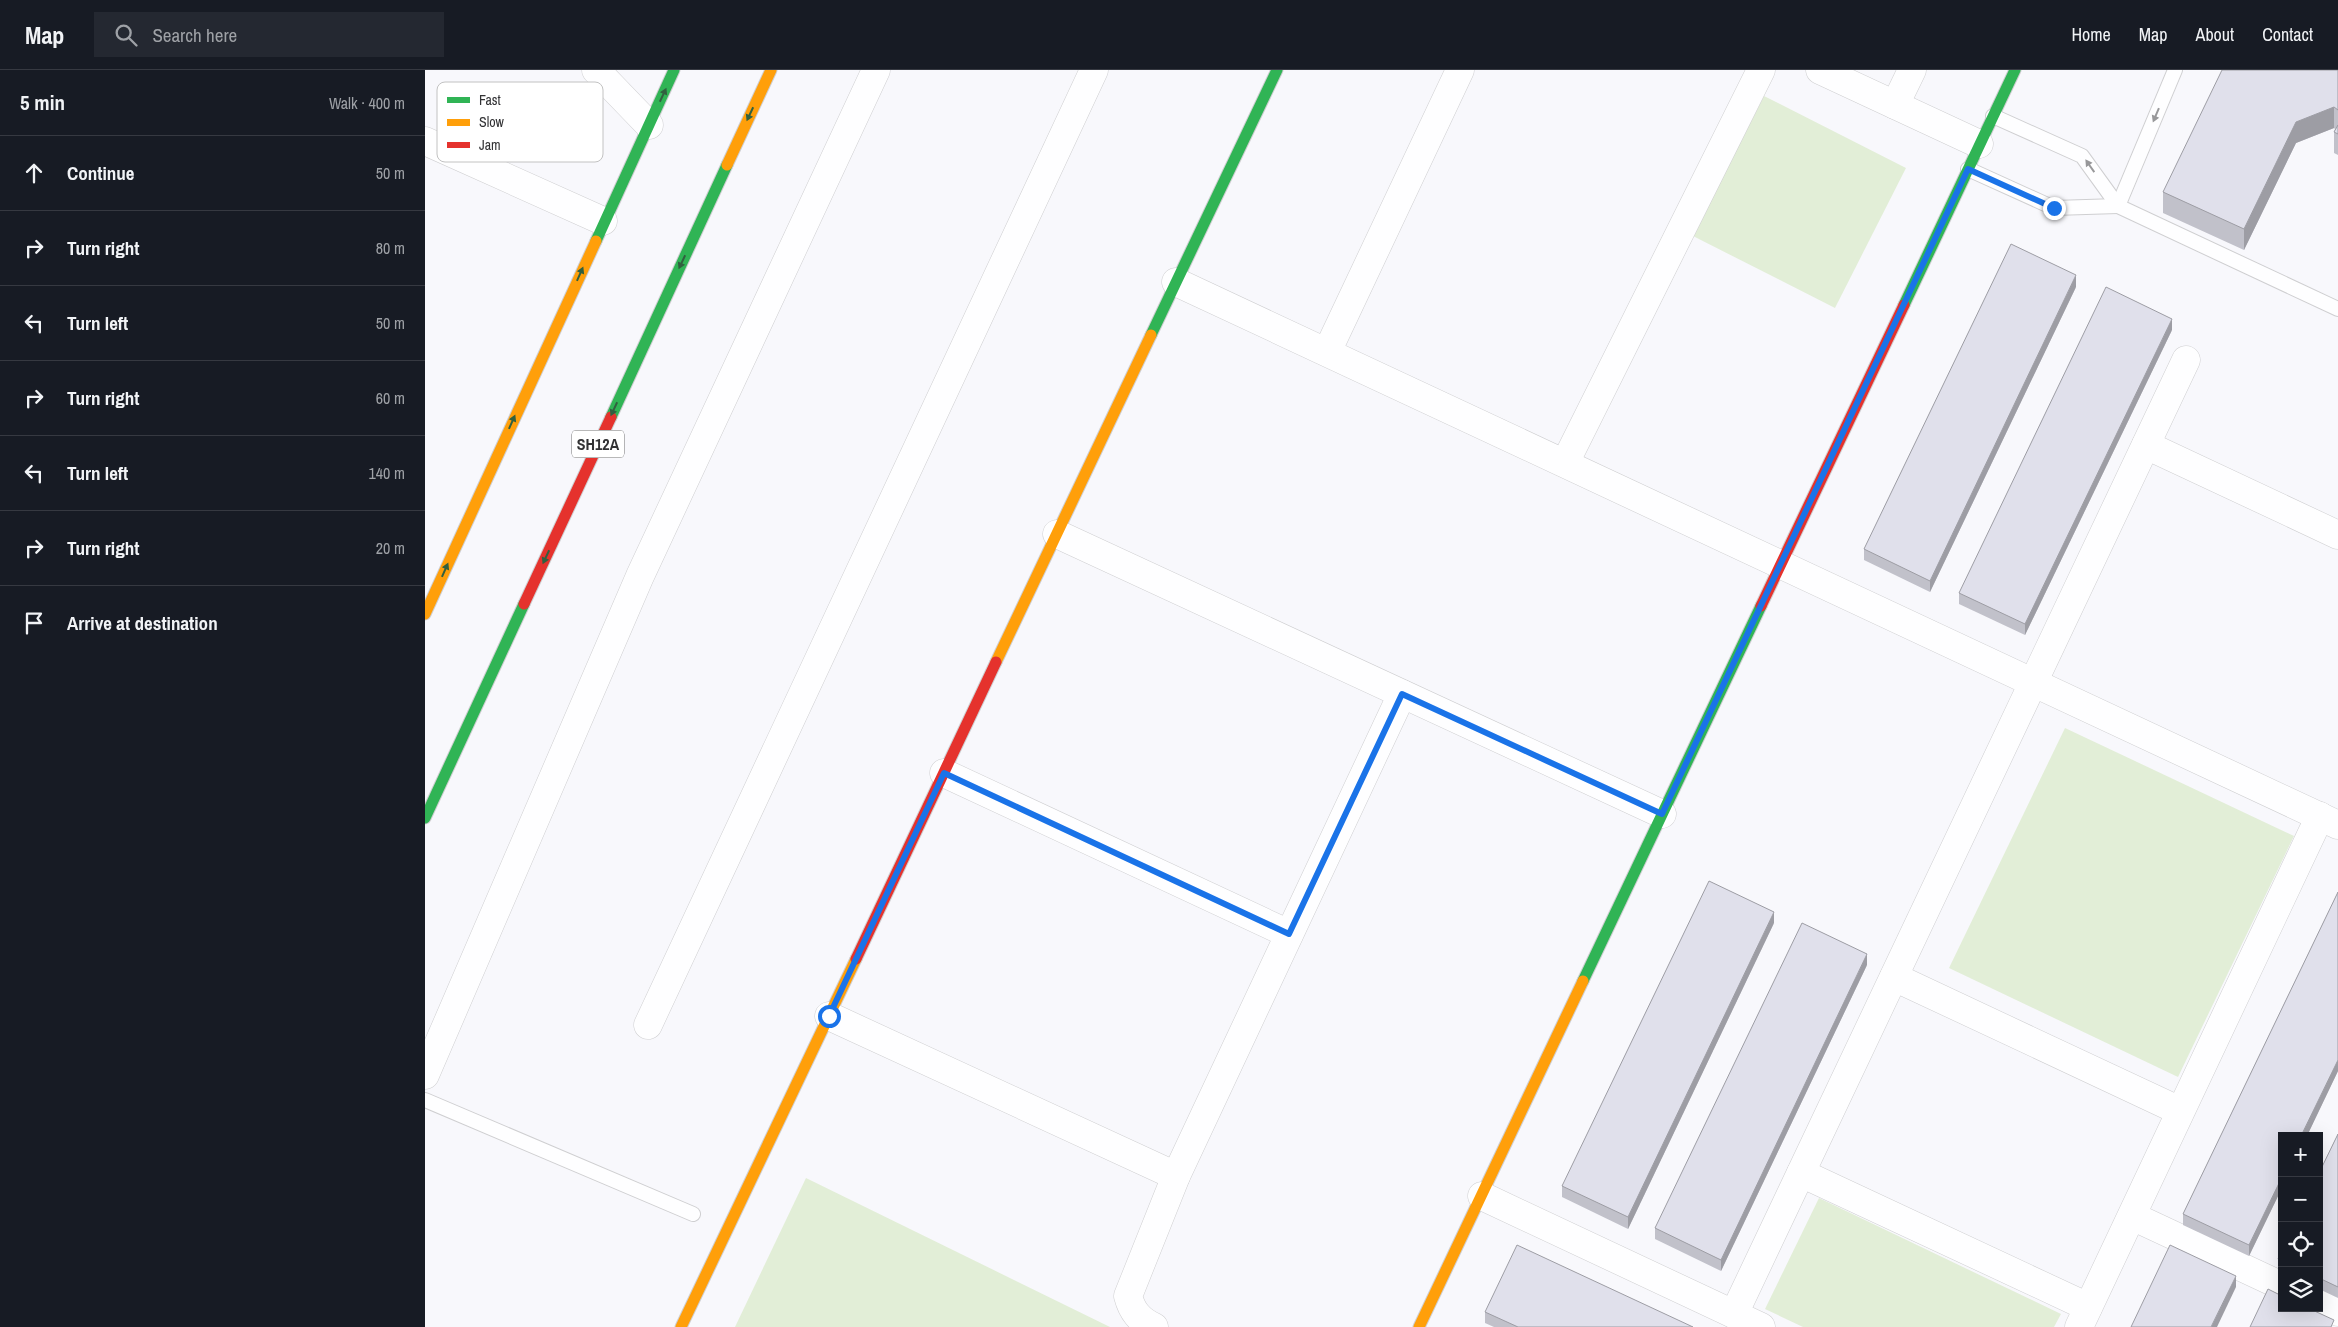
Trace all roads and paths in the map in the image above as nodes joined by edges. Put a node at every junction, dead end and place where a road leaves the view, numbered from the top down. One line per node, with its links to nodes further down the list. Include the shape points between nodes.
1 (596, 70): 15 (street)
2 (674, 70): 15 (street, one-way to 2)
3 (771, 70): 37 (street, SH12A, one-way to 37)
4 (877, 70): 43 (street, via 640,576)
5 (1094, 70): 42 (street)
6 (1277, 70): 23 (street)
7 (1460, 70): 25 (street)
8 (1761, 70): 28 (street)
9 (1820, 70): 13 (street)
10 (1912, 70): 13 (street)
11 (2015, 70): 14 (street)
12 (2177, 71): 21 (lane, one-way to 21)
13 (1895, 105): 17 (street)
14 (1993, 116): 17 (street); 21 (lane, one-way to 14, via 2082,156)
15 (649, 125): 22 (street)
16 (425, 141): 18 (street)
17 (1979, 144): 20 (street)
18 (437, 146)
19 (472, 162): 22 (street)
20 (1968, 169): 21 (lane, via 2054,208); 31 (street)
21 (2118, 206): 24 (lane)
22 (603, 221): 32 (street, one-way to 22)
23 (1176, 282): 25 (street); 29 (street)
24 (2338, 309)
25 (1327, 352): 28 (street)
26 (2186, 360): 27 (street)
27 (2146, 445): 30 (street); 33 (street)
28 (1565, 463): 31 (street)
29 (1057, 534): 34 (street); 35 (street)
30 (2338, 535)
31 (1780, 564): 33 (street); 36 (street)
32 (428, 599)
33 (2033, 682): 38 (street); 40 (street)
34 (1402, 694): 36 (street); 39 (street)
35 (944, 773): 39 (street); 41 (street)
36 (1662, 814): 48 (street)
37 (425, 818)
38 (2329, 821): 45 (street)
39 (1289, 934): 47 (street)
40 (1894, 977): 45 (street); 46 (street)
41 (829, 1016): 47 (street); 56 (street)
42 (648, 1025)
43 (425, 1075)
44 (425, 1100): 49 (lane)
45 (2181, 1111): 50 (street)
46 (1801, 1173): 54 (street); 55 (street)
47 (1176, 1176): 57 (street, via 1128,1296 1137,1316)
48 (1482, 1196): 54 (street); 58 (street)
49 (693, 1214)
50 (2132, 1216): 51 (street); 55 (street)
51 (2278, 1284)
52 (2323, 1305): 53 (street)
53 (2338, 1312)
54 (1734, 1314): 59 (street)
55 (2083, 1317)
56 (681, 1327)
57 (1154, 1327)
58 (1419, 1327)
59 (1761, 1327)

